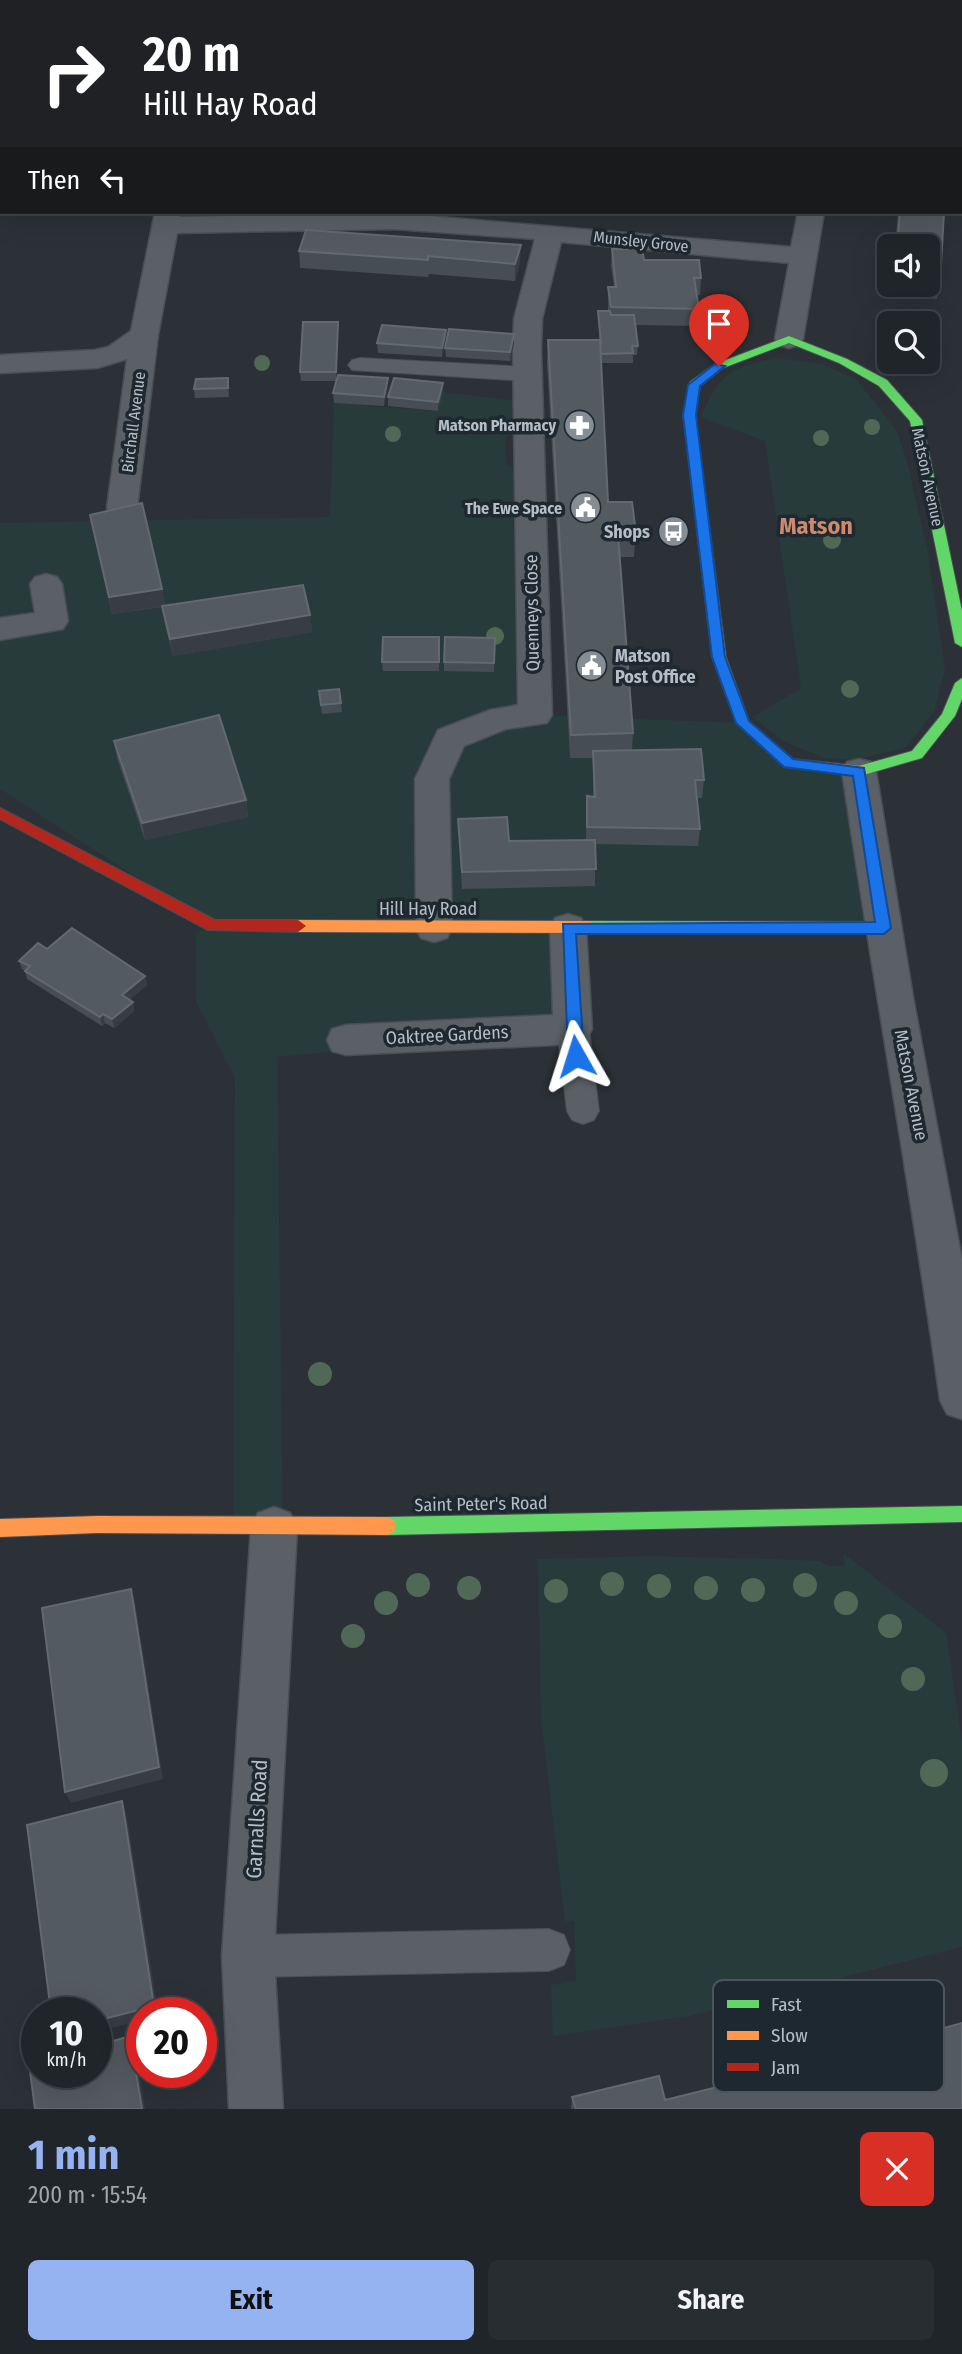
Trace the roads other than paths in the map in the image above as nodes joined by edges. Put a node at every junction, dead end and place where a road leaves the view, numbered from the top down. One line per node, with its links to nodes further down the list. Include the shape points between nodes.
1 (811, 214): 5 (street)
2 (167, 218): 3 (street, Munsley Grove); 6 (street, Birchall Avenue)
3 (482, 219): 4 (street, Munsley Grove)
4 (550, 232): 5 (street, Munsley Grove); 10 (street, Quenneys Close, via 528,319)
5 (801, 256): 7 (street)
6 (144, 335): 8 (street, Birchall Avenue, via 118,353 97,359); 11 (street, Birchall Avenue)
7 (789, 339): 14 (street, Matson Avenue, via 883,383 916,420); 16 (street, via 719,366 694,385 690,415 719,657 743,723 789,764)
8 (0, 364)
9 (360, 365): 10 (lane)
10 (528, 374): 18 (street, Quenneys Close, via 535,715 502,718 450,738 432,779)
11 (122, 509)
12 (46, 584): 13 (street, via 52,621)
13 (0, 629)
14 (962, 643)
15 (962, 683): 16 (street, via 948,716 917,755)
16 (859, 771): 20 (street, Matson Avenue)
17 (0, 813): 18 (street, Hill Hay Road, via 213,926)
18 (434, 928): 19 (street, Hill Hay Road)
19 (568, 928): 20 (street, Hill Hay Road); 21 (street)
20 (884, 928): 24 (street, Matson Avenue)
21 (573, 1029): 22 (street, Oaktree Gardens); 23 (lane)
22 (346, 1040)
23 (583, 1111)
24 (962, 1400)
25 (962, 1514): 27 (street, Saint Peter's Road)
26 (0, 1528): 27 (street, Saint Peter's Road, via 68,1524)
27 (274, 1528): 29 (street, Garnalls Road)
28 (549, 1950): 29 (lane)
29 (248, 1956): 30 (street, Garnalls Road)
30 (256, 2109)

